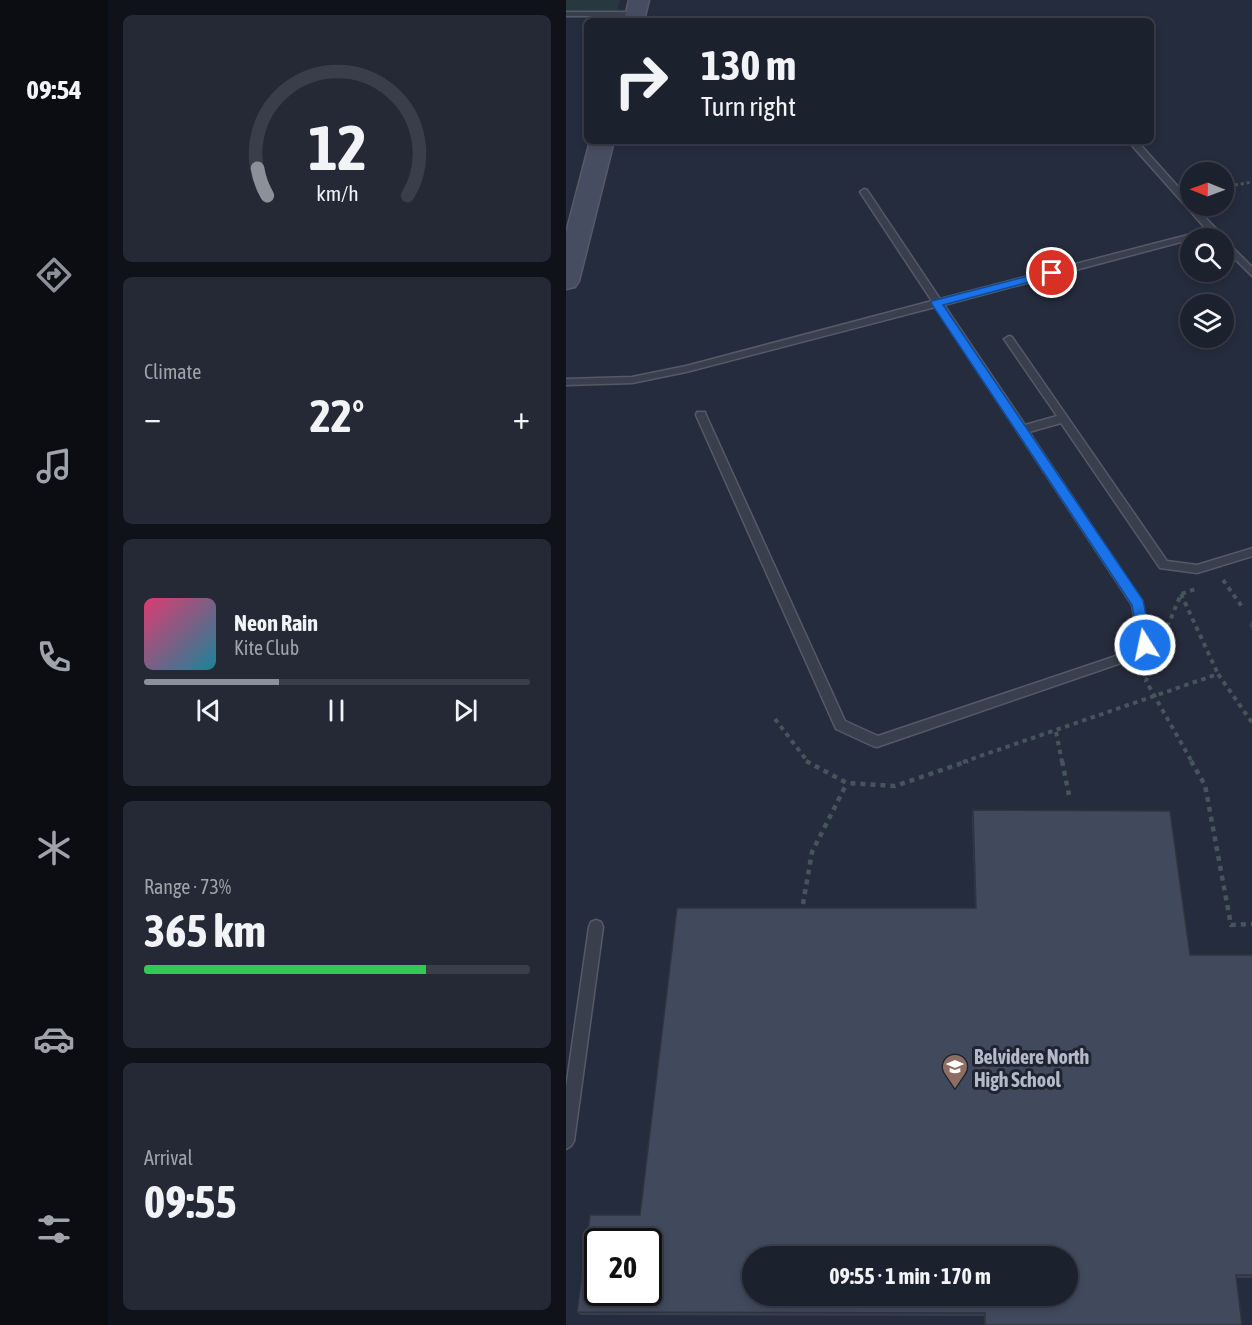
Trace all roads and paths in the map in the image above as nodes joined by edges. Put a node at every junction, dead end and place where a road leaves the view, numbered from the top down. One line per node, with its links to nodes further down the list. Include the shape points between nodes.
1 (636, 12): 2 (lane)
2 (566, 14)
3 (601, 144): 14 (main road)
4 (1135, 144): 8 (lane)
5 (1253, 182): 6 (path)
6 (1234, 185)
7 (864, 192): 15 (lane)
8 (1180, 194)
9 (1200, 216): 10 (lane)
10 (1211, 228)
11 (1180, 246): 15 (lane)
12 (1234, 253): 13 (lane)
13 (1253, 274)
14 (566, 281)
15 (936, 303): 17 (lane, via 686,369 632,380); 20 (lane)
16 (1009, 339): 19 (lane)
17 (566, 382)
18 (701, 415): 20 (lane, via 840,726 877,742 1117,660 1145,645 1138,604)
19 (1064, 418): 20 (lane); 21 (lane, via 1164,565 1197,569)
20 (1021, 430)
21 (1253, 552)
22 (1232, 576): 23 (path)
23 (1222, 580): 24 (path); 27 (path)
24 (1212, 583)
25 (1202, 587): 26 (path)
26 (1181, 594): 28 (path); 30 (path)
27 (1243, 608)
28 (1163, 638)
29 (1154, 659): 31 (path, via 1146,681)
30 (1218, 674): 31 (path); 33 (path)
31 (1155, 696): 34 (path); 38 (path, via 1205,785 1231,925)
32 (775, 719): 35 (path, via 807,762)
33 (1253, 724)
34 (1056, 732): 35 (path, via 895,786); 36 (path)
35 (847, 783): 37 (path, via 812,852)
36 (1069, 795)
37 (803, 904)
38 (1253, 924)
39 (596, 927): 40 (lane)
40 (566, 1141)

